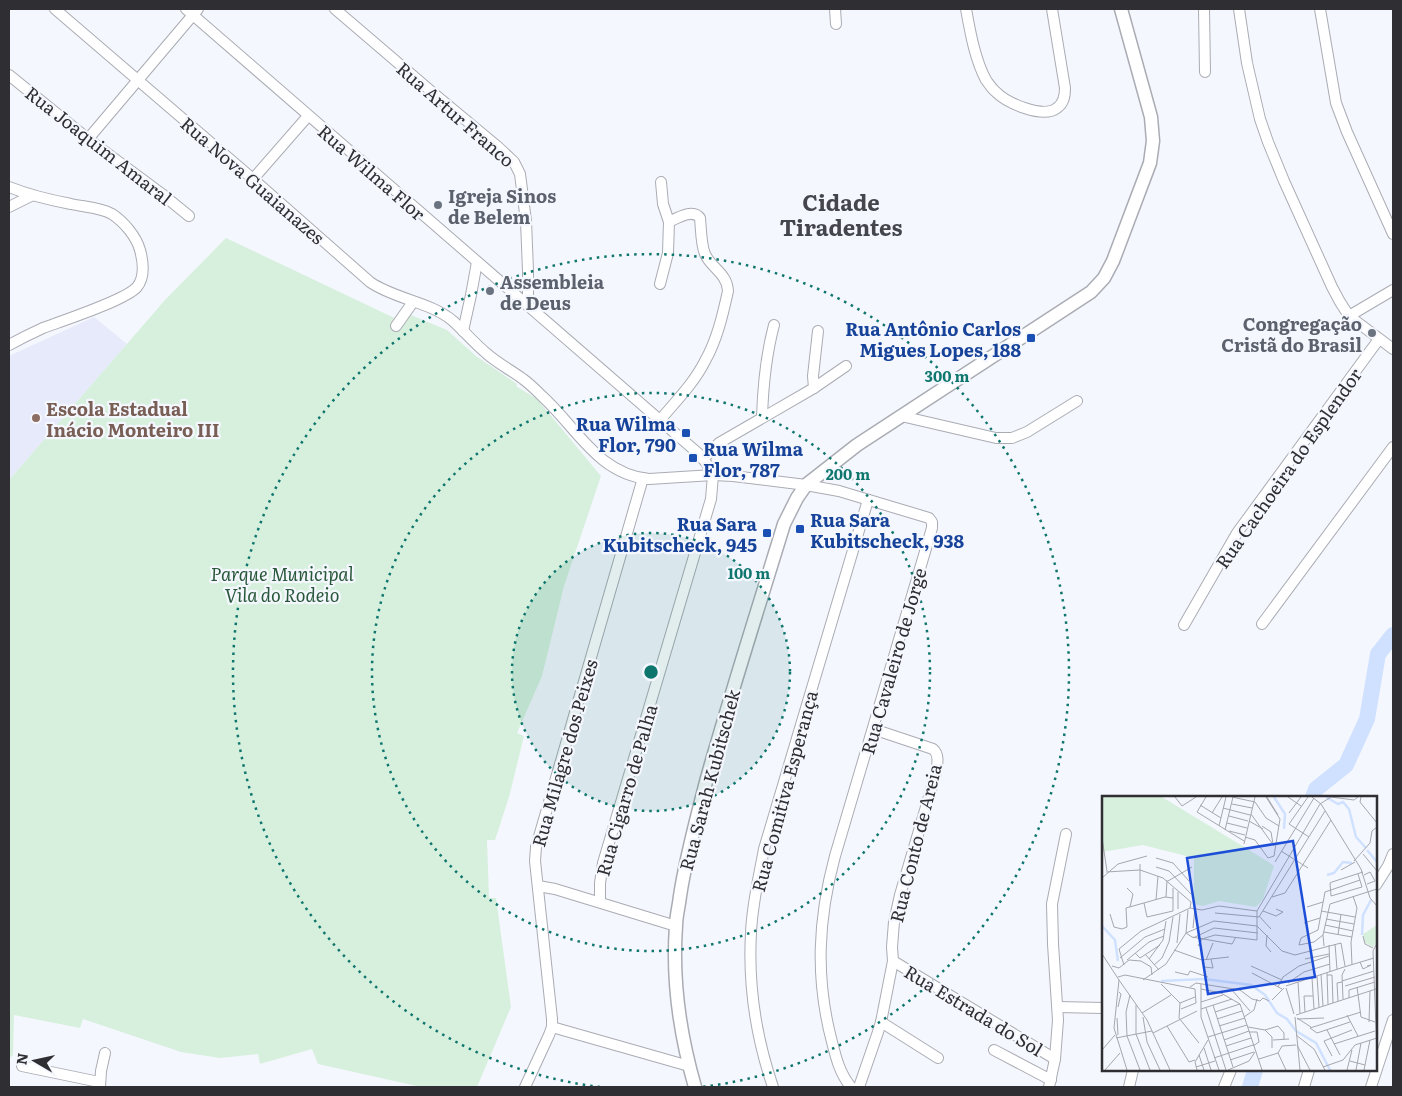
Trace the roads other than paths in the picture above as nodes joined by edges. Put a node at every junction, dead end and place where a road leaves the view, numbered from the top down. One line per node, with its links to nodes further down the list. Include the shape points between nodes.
1 (55, 9): 14 (street, Rua Nova Guaianazes)
2 (335, 9): 29 (street, Rua Artur Franco, via 514,162 520,174 526,221)
3 (834, 9): 11 (street)
4 (966, 9): 5 (street, via 980,66 995,92 1024,108 1048,112 1056,110 1065,97)
5 (1052, 9)
6 (1121, 9): 41 (street, Rua Sarah Kubitschek, via 1151,117 1153,141 1150,163 1104,278 1091,292)
7 (1204, 9): 12 (street)
8 (1239, 9): 30 (street, via 1247,63 1268,142 1332,287)
9 (1320, 9): 24 (street, via 1336,103)
10 (192, 11): 14 (street); 15 (street, Rua Wilma Flor)
11 (836, 24)
12 (1205, 72)
13 (9, 75): 16 (street, Rua Joaquim Amaral)
14 (138, 80): 16 (street); 17 (street, Rua Nova Guaianazes)
15 (308, 116): 17 (street); 25 (street, Rua Wilma Flor)
16 (88, 139): 22 (street, Rua Joaquim Amaral)
17 (253, 179): 28 (street, Rua Nova Guaianazes, via 370,282)
18 (661, 182): 23 (street)
19 (9, 187): 20 (street)
20 (32, 196): 21 (street); 36 (street, via 111,214 134,236 141,254 142,274 132,292)
21 (9, 207)
22 (189, 216)
23 (669, 222): 26 (street, via 668,253); 43 (street, via 694,213 699,216 704,252 724,277 728,291 705,362)
24 (1393, 234)
25 (477, 262): 29 (street, Rua Wilma Flor); 33 (street)
26 (660, 284)
27 (1393, 290): 30 (street)
28 (413, 302): 32 (street); 33 (street, Rua Nova Guaianazes, via 444,315)
29 (528, 306): 43 (street, Rua Wilma Flor)
30 (1349, 316): 35 (street)
31 (774, 325): 42 (street, via 768,348)
32 (396, 326)
33 (463, 331): 47 (street, Rua Nova Guaianazes, via 486,353 543,396 596,455 618,470)
34 (818, 331): 39 (street)
35 (1379, 339): 37 (street); 50 (street, Rua Cachoeira do Esplendor, via 1237,533)
36 (9, 345)
37 (1393, 350)
38 (846, 366): 39 (street)
39 (814, 388): 42 (street)
40 (1077, 401): 41 (street, via 1012,438 996,438)
41 (901, 416): 48 (street, Rua Sarah Kubitschek)
42 (762, 418): 45 (street, via 719,443)
43 (660, 420): 45 (street, Rua Wilma Flor)
44 (1393, 447): 51 (street)
45 (703, 459): 46 (street, Rua Wilma Flor)
46 (713, 476): 47 (street, Rua Cavaleiro de Jorge); 48 (street, Rua Cavaleiro de Jorge); 57 (street, Rua Cigarro de Palha, via 711,499 603,863)
47 (643, 478): 56 (street, Rua Milagre dos Peixes, via 538,839 535,853)
48 (806, 484): 49 (street, Rua Cavaleiro de Jorge); 58 (street, Rua Sarah Kubitschek, via 784,524 721,730 686,859)
49 (868, 500): 52 (street, Rua Cavaleiro de Jorge, via 923,515 932,522); 80 (street, Rua Comitiva Esperança, via 764,849 754,902 751,996 765,1065)
50 (1184, 624)
51 (1262, 624)
52 (872, 729): 59 (street, Rua Conto de Areia, via 933,749 938,759 900,895 894,922); 81 (street, Rua Cavaleiro de Jorge, via 829,877 820,930 825,1013 840,1069)
53 (1066, 834): 60 (street, via 1052,904)
54 (1393, 854): 55 (street)
55 (1377, 884)
56 (538, 886): 57 (street); 64 (street, Rua Milagre dos Peixes)
57 (600, 902): 58 (street)
58 (676, 926): 70 (street, Rua Sarah Kubitschek, via 678,1010)
59 (893, 961): 63 (street, Rua Conto de Areia); 68 (street, Rua Estrada do Sol)
60 (1058, 1007): 61 (street); 68 (street)
61 (1102, 1008)
62 (1393, 1020): 71 (street)
63 (881, 1022): 67 (street); 82 (street, Rua Conto de Areia)
64 (552, 1027): 70 (street); 78 (street, Rua Milagre dos Peixes)
65 (994, 1050): 76 (street)
66 (106, 1053): 77 (street)
67 (938, 1058)
68 (1055, 1059): 76 (street)
69 (22, 1066): 77 (street)
70 (689, 1066): 79 (street, Rua Sarah Kubitschek)
71 (1377, 1069)
72 (1133, 1071): 83 (street)
73 (1231, 1071): 84 (street)
74 (1309, 1071): 85 (street)
75 (1376, 1071): 86 (street)
76 (1050, 1084)
77 (100, 1085)
78 (525, 1087)
79 (695, 1087)
80 (773, 1087)
81 (851, 1087)
82 (859, 1087)
83 (1129, 1087)
84 (1224, 1087)
85 (1304, 1087)
86 (1371, 1087)

